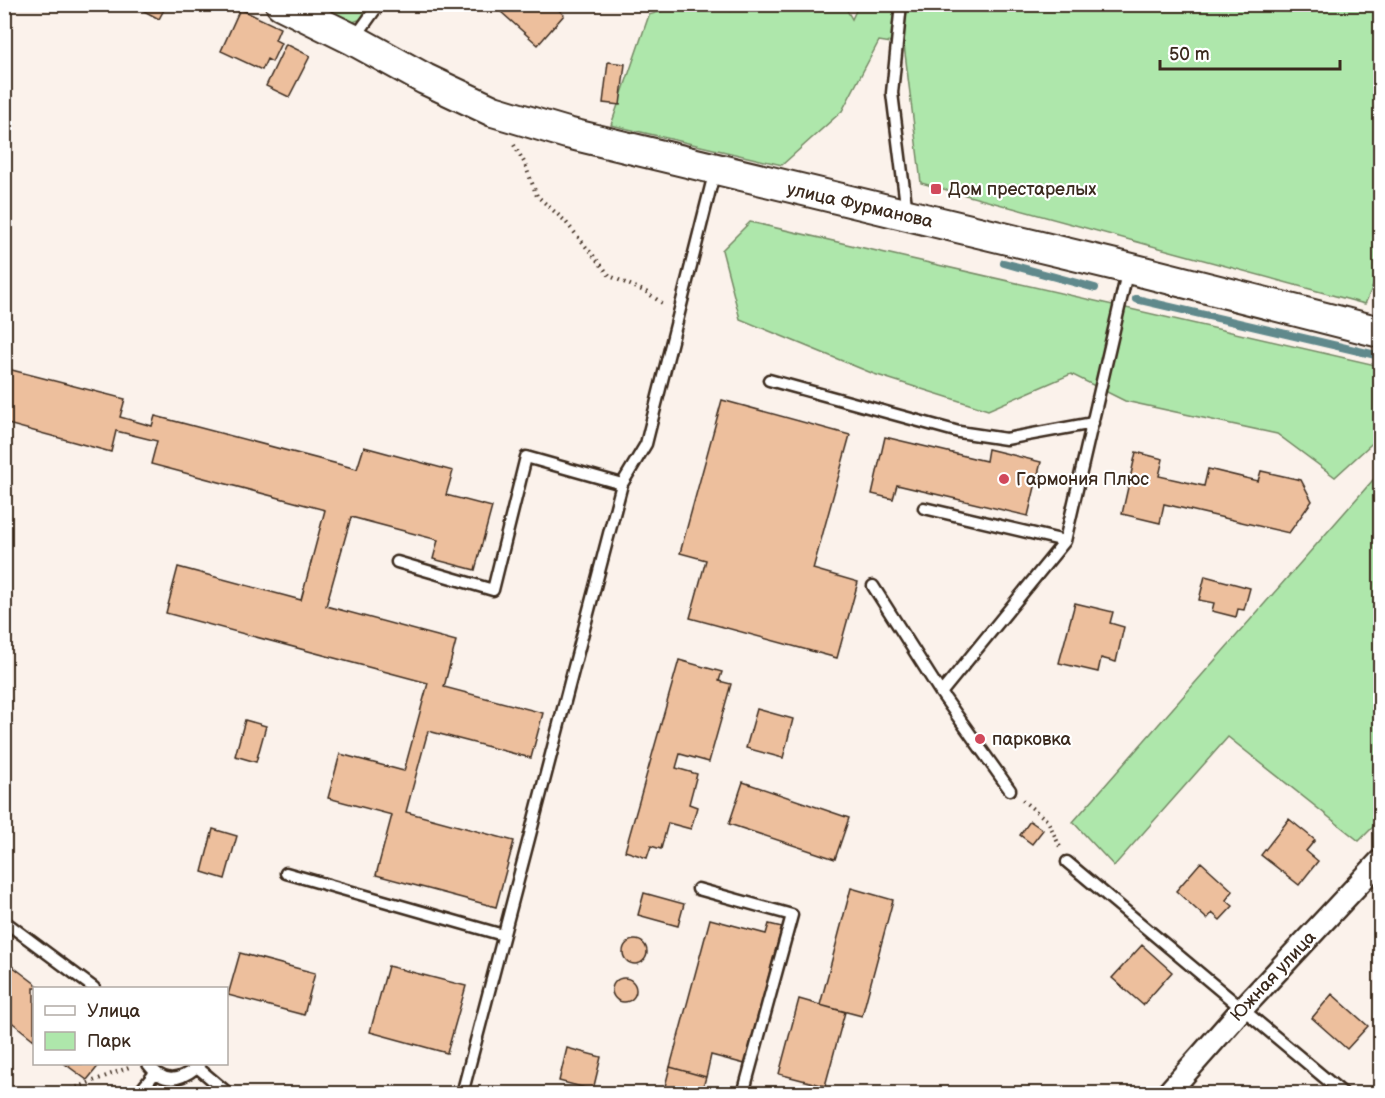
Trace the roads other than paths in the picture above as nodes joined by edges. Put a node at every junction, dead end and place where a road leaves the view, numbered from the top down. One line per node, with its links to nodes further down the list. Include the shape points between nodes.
1 (281, 4): 4 (main road, улица Фурманова)
2 (380, 4): 4 (lane)
3 (901, 4): 6 (lane, via 892,93)
4 (354, 40): 5 (main road, улица Фурманова, via 493,111)
5 (715, 170): 6 (main road, улица Фурманова); 11 (lane, via 646,444)
6 (907, 216): 7 (main road, улица Фурманова)
7 (1128, 268): 8 (main road, улица Фурманова); 10 (lane)
8 (1380, 332)
9 (769, 380): 10 (lane, via 959,432 1006,439)
10 (1093, 423): 13 (lane)
11 (622, 484): 14 (lane, via 526,457 493,590); 23 (lane)
12 (924, 508): 13 (lane)
13 (1065, 541): 16 (lane)
14 (397, 562)
15 (873, 586): 16 (lane)
16 (941, 693): 17 (lane)
17 (1010, 790)
18 (1380, 861): 25 (street, Южная улица)
19 (1067, 862): 25 (lane)
20 (286, 873): 23 (lane)
21 (698, 889): 32 (lane, via 792,915)
22 (4, 921): 24 (lane)
23 (503, 935): 31 (lane)
24 (93, 987)
25 (1242, 1009): 33 (street, Южная улица); 34 (lane)
26 (149, 1065): 28 (lane)
27 (198, 1065): 28 (lane, via 185,1077 170,1079); 30 (lane)
28 (155, 1073): 29 (lane)
29 (138, 1094)
30 (229, 1094)
31 (462, 1094)
32 (744, 1094)
33 (1167, 1094)
34 (1344, 1094)

